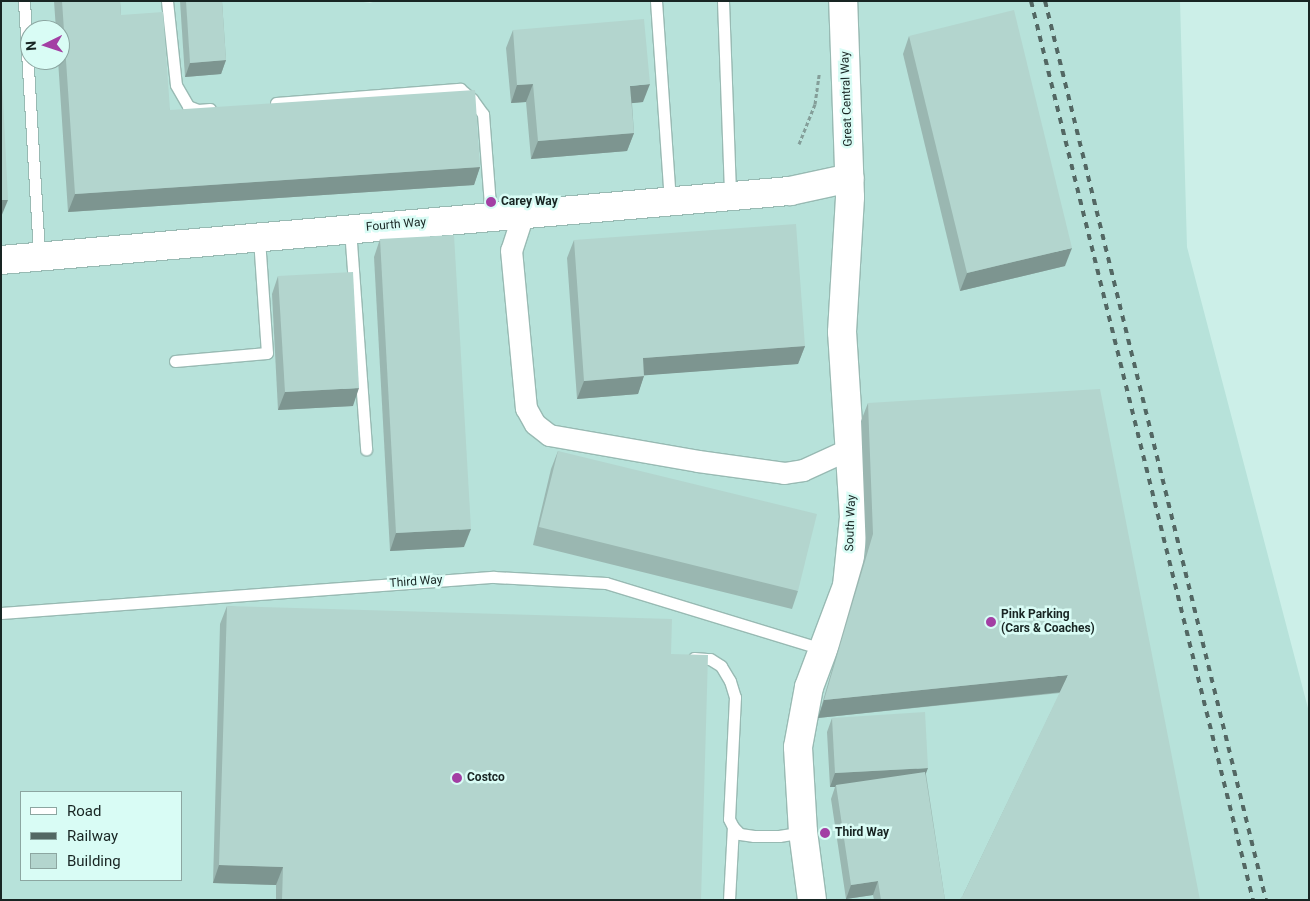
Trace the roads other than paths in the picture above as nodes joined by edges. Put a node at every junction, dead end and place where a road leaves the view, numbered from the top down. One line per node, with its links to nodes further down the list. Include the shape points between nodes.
1 (24, 1): 15 (lane)
2 (167, 1): 7 (lane, via 176,85 188,106 198,110)
3 (656, 1): 10 (lane)
4 (723, 1): 9 (lane)
5 (843, 1): 8 (main road, Great Central Way)
6 (266, 104): 12 (lane, via 460,89 483,114)
7 (217, 108)
8 (850, 188): 9 (main road, Fourth Way); 18 (main road, South Way, via 842,332)
9 (730, 196): 10 (main road, Fourth Way)
10 (670, 201): 11 (main road, Fourth Way)
11 (523, 214): 12 (main road, Fourth Way); 18 (street, via 512,250 526,408 535,424 549,435 698,461 784,472 802,470)
12 (491, 217): 13 (main road, Fourth Way)
13 (350, 229): 14 (main road, Fourth Way); 19 (lane)
14 (259, 238): 15 (main road, Fourth Way); 17 (lane, via 267,353)
15 (39, 257): 16 (main road, Fourth Way)
16 (1, 260)
17 (175, 361)
18 (851, 448): 21 (main road, South Way, via 854,518 847,586)
19 (366, 449)
20 (1, 613): 21 (lane, Third Way, via 494,577 606,583)
21 (822, 649): 24 (main road, South Way, via 809,687 798,747)
22 (684, 656): 23 (lane, via 710,659 721,666 733,689 729,819)
23 (732, 827): 24 (lane, via 740,834 754,836); 25 (lane)
24 (804, 832): 26 (main road, South Way)
25 (729, 900)
26 (812, 900)

